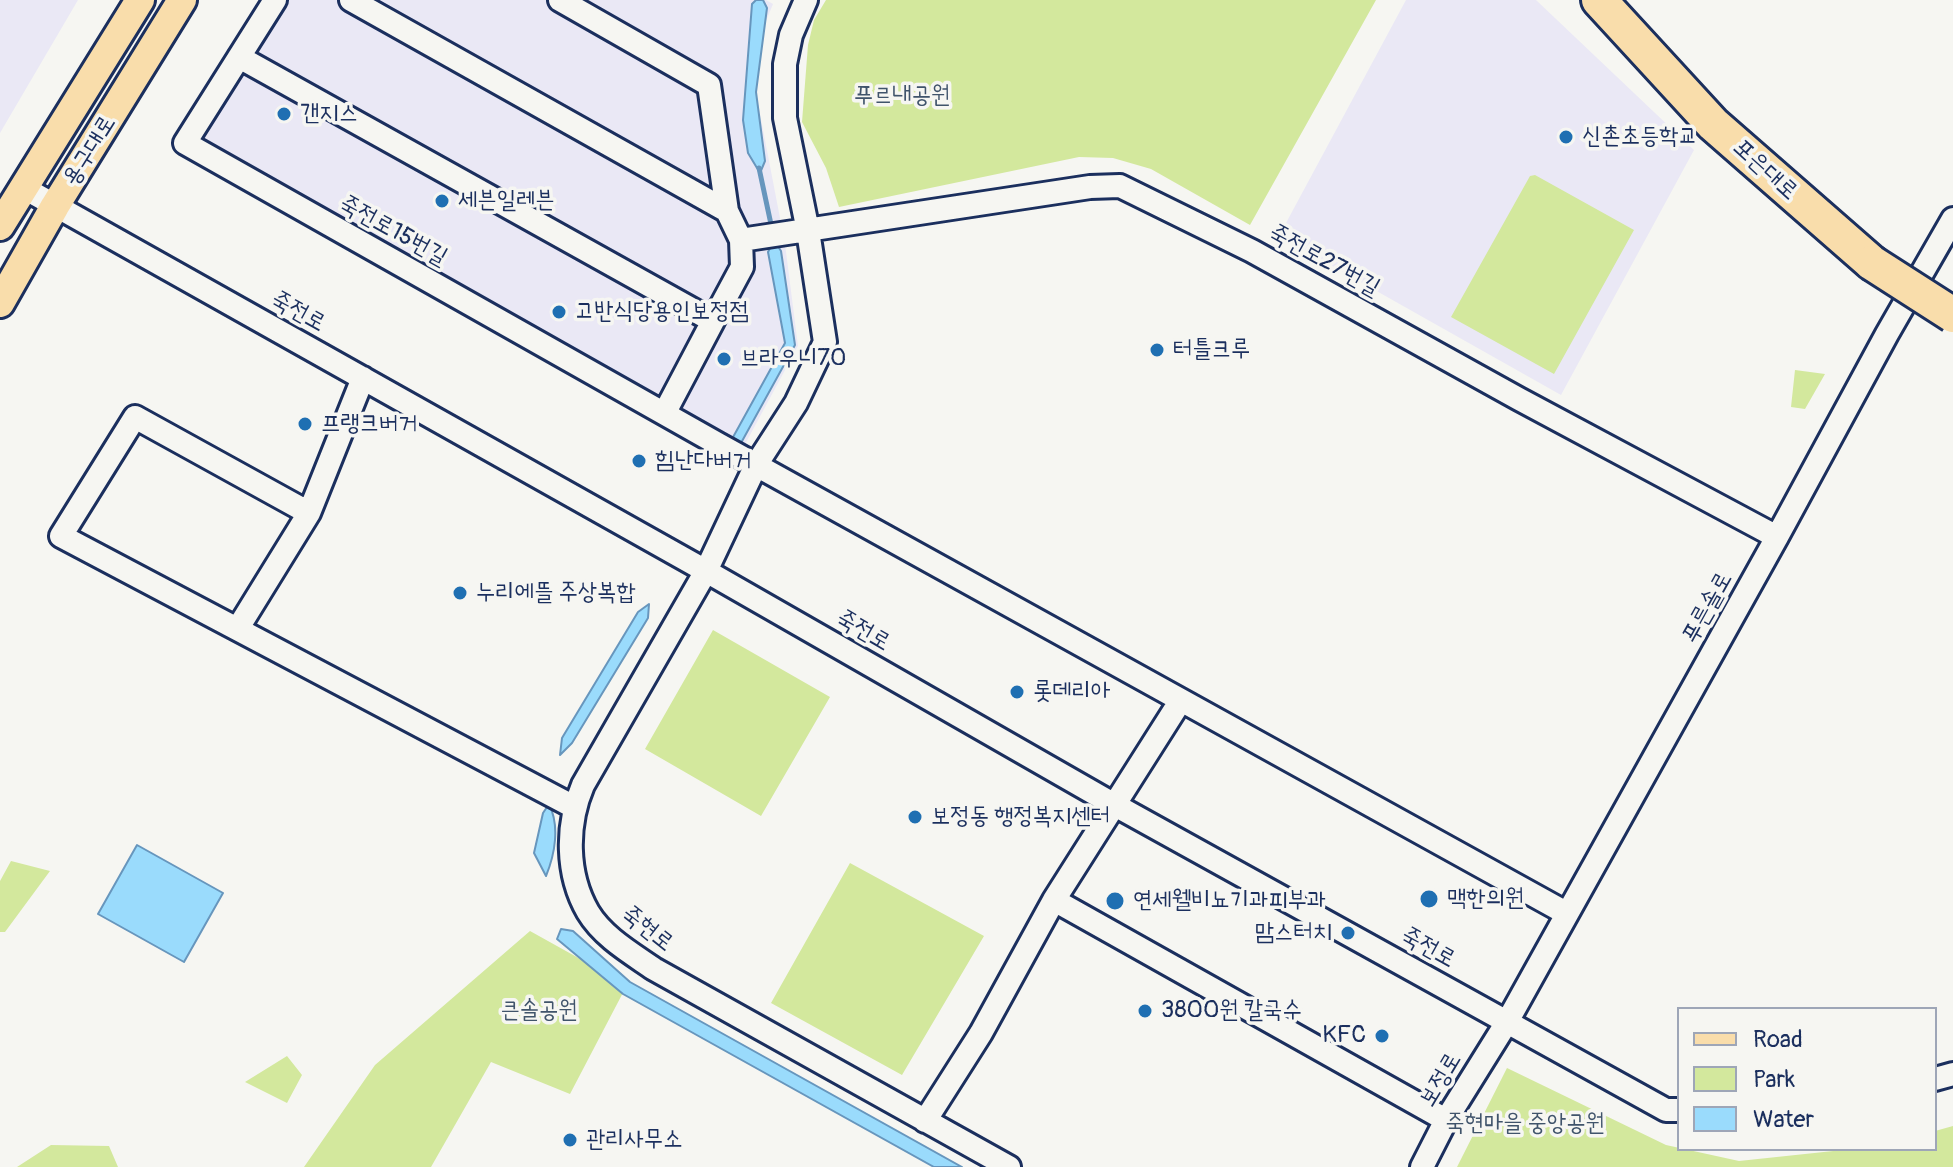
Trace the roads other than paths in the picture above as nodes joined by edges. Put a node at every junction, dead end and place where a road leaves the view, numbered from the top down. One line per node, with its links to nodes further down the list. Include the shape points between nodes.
1 (140, 0): 10 (main road, 용구대로)
2 (182, 0): 11 (main road, 용구대로)
3 (275, 0): 9 (street, 죽전로15번길)
4 (351, 0): 12 (street)
5 (560, 0): 12 (street, via 709,85)
6 (1599, 0): 17 (highway, 포은대로, via 1713,124)
7 (1621, 0): 17 (highway, 포은대로)
8 (798, 2): 15 (street, via 785,64 785,118)
9 (239, 57): 21 (street); 23 (street, 죽전로15번길, via 185,143)
10 (24, 188): 11 (street, 죽전로); 14 (main road, 용구대로)
11 (55, 206): 19 (main road, 용구대로); 22 (street, 죽전로)
12 (727, 211): 16 (street)
13 (1953, 219): 26 (street, 푸른솔로)
14 (0, 226)
15 (808, 231): 16 (street); 24 (street, via 825,342 796,403); 26 (street, 죽전로27번길, via 1120,186 1252,251)
16 (744, 239): 21 (street, via 742,267)
17 (1875, 256): 18 (highway); 20 (highway, bridge)
18 (1953, 295)
19 (0, 303)
20 (1953, 315)
21 (713, 321): 23 (street)
22 (363, 378): 25 (street); 27 (street, 죽전로)
23 (665, 412): 24 (street, 죽전로15번길)
24 (756, 465): 27 (street); 29 (street, 죽전로15번길)
25 (309, 513): 28 (street); 28 (street, via 135,417 61,536)
26 (1777, 537): 33 (street, 푸른솔로)
27 (706, 571): 30 (street, 죽전로); 31 (street, 죽현로)
28 (238, 628): 31 (street)
29 (1181, 700): 30 (street); 33 (street, 죽전로15번길)
30 (1113, 804): 32 (street); 34 (street, 죽전로)
31 (574, 807): 37 (street, 죽현로, via 576,886 589,914 616,943)
32 (1054, 900): 36 (street); 37 (street, via 981,1033)
33 (1566, 913): 34 (street, 푸른솔로)
34 (1507, 1022): 35 (street, 죽전로, via 1666,1110); 36 (street, 보정로)
35 (1677, 1110)
36 (1446, 1120): 39 (street, 보정로)
37 (925, 1121): 38 (street, 죽현로)
38 (1009, 1167)
39 (1422, 1167)

